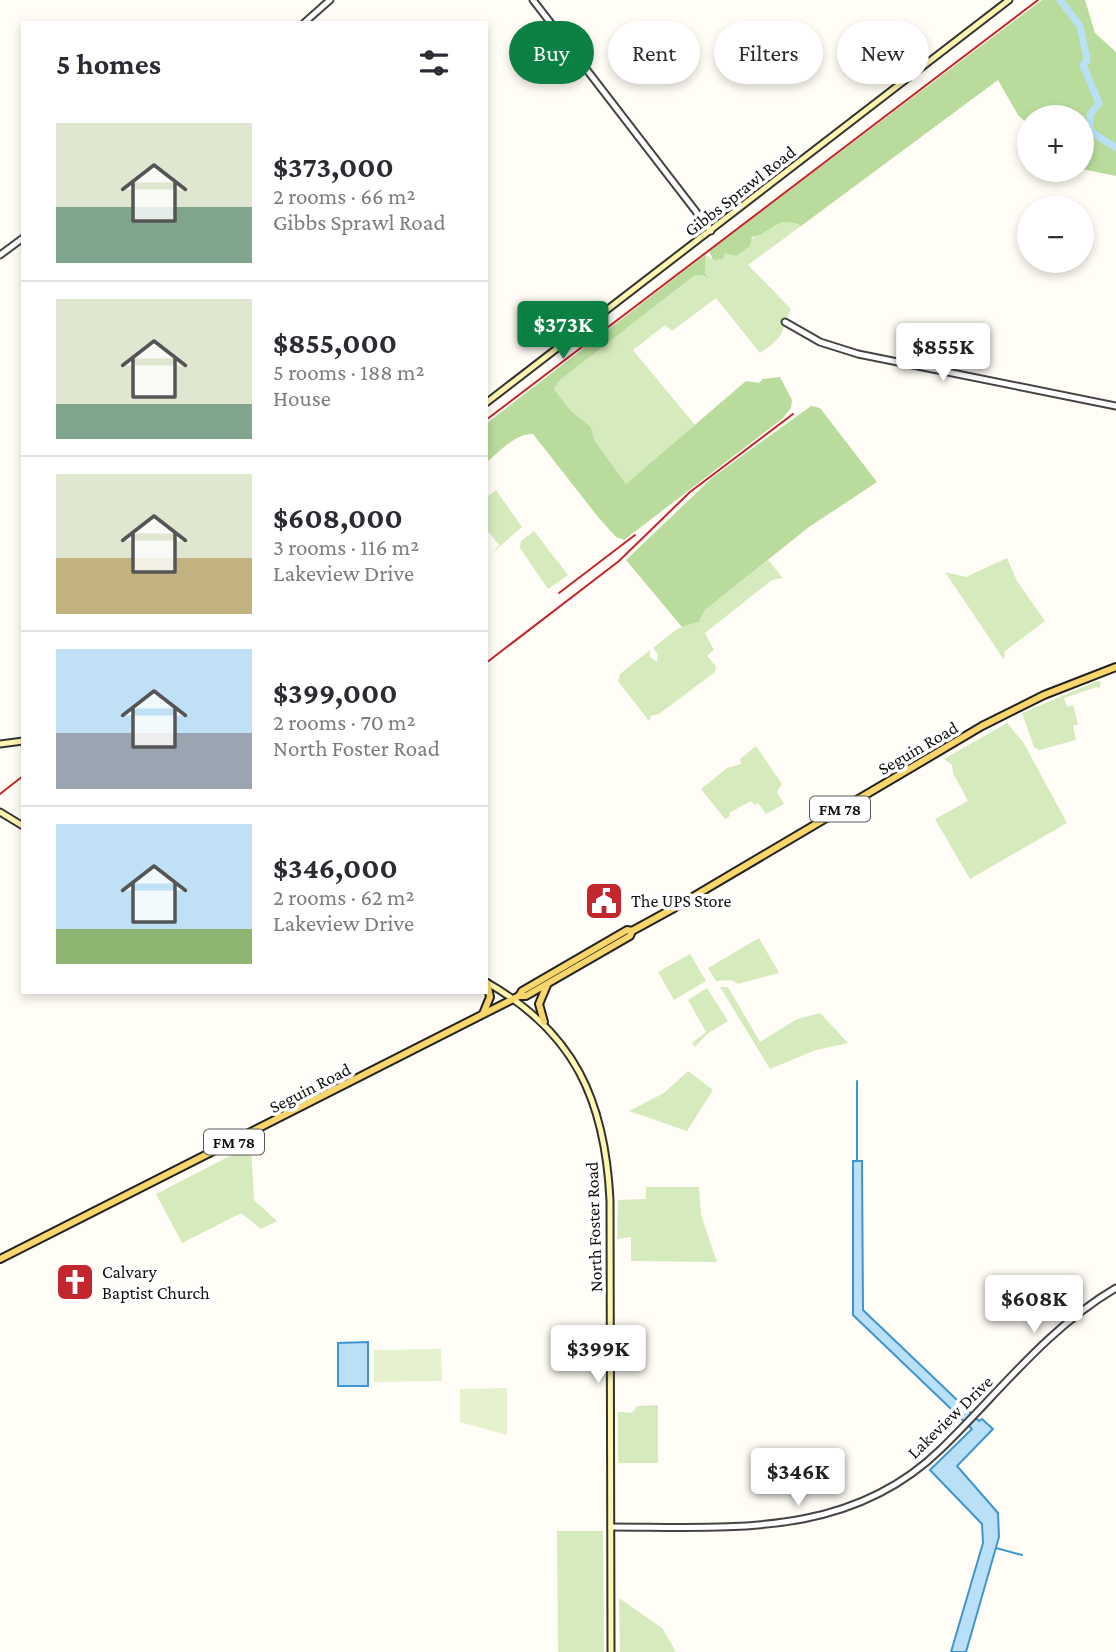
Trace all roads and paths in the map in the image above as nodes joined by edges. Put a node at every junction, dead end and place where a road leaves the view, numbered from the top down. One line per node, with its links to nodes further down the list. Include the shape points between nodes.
1 (329, 0): 4 (street)
2 (533, 0): 5 (street)
3 (1009, 0): 5 (main road, Gibbs Sprawl Road)
4 (306, 21)
5 (710, 231): 9 (main road, Gibbs Sprawl Road)
6 (21, 240): 7 (street)
7 (0, 256)
8 (785, 322): 10 (street, via 847,351)
9 (488, 401)
10 (1116, 406)
11 (1116, 667): 16 (main road, Seguin Road / FM 78, via 982,726)
12 (21, 741): 13 (main road)
13 (0, 744)
14 (0, 813): 15 (main road)
15 (21, 825)
16 (632, 931): 18 (main road, Seguin Road / FM 78); 20 (main road, Seguin Road / FM 78, via 522,990)
17 (488, 983): 20 (main road, North Foster Road)
18 (548, 984): 20 (main road, Seguin Road / FM 78); 22 (main road, via 540,998)
19 (488, 987): 21 (main road, via 490,998)
20 (517, 998): 21 (main road, Seguin Road / FM 78); 22 (main road, North Foster Road)
21 (483, 1015): 23 (main road, Seguin Road / FM 78)
22 (544, 1023): 25 (main road, North Foster Road, via 563,1045 585,1085 609,1172)
23 (0, 1259)
24 (1116, 1288): 25 (street, Lakeview Drive, via 1059,1329 941,1450 873,1497 830,1514 766,1526)
25 (611, 1527): 26 (main road, North Foster Road)
26 (611, 1652)

